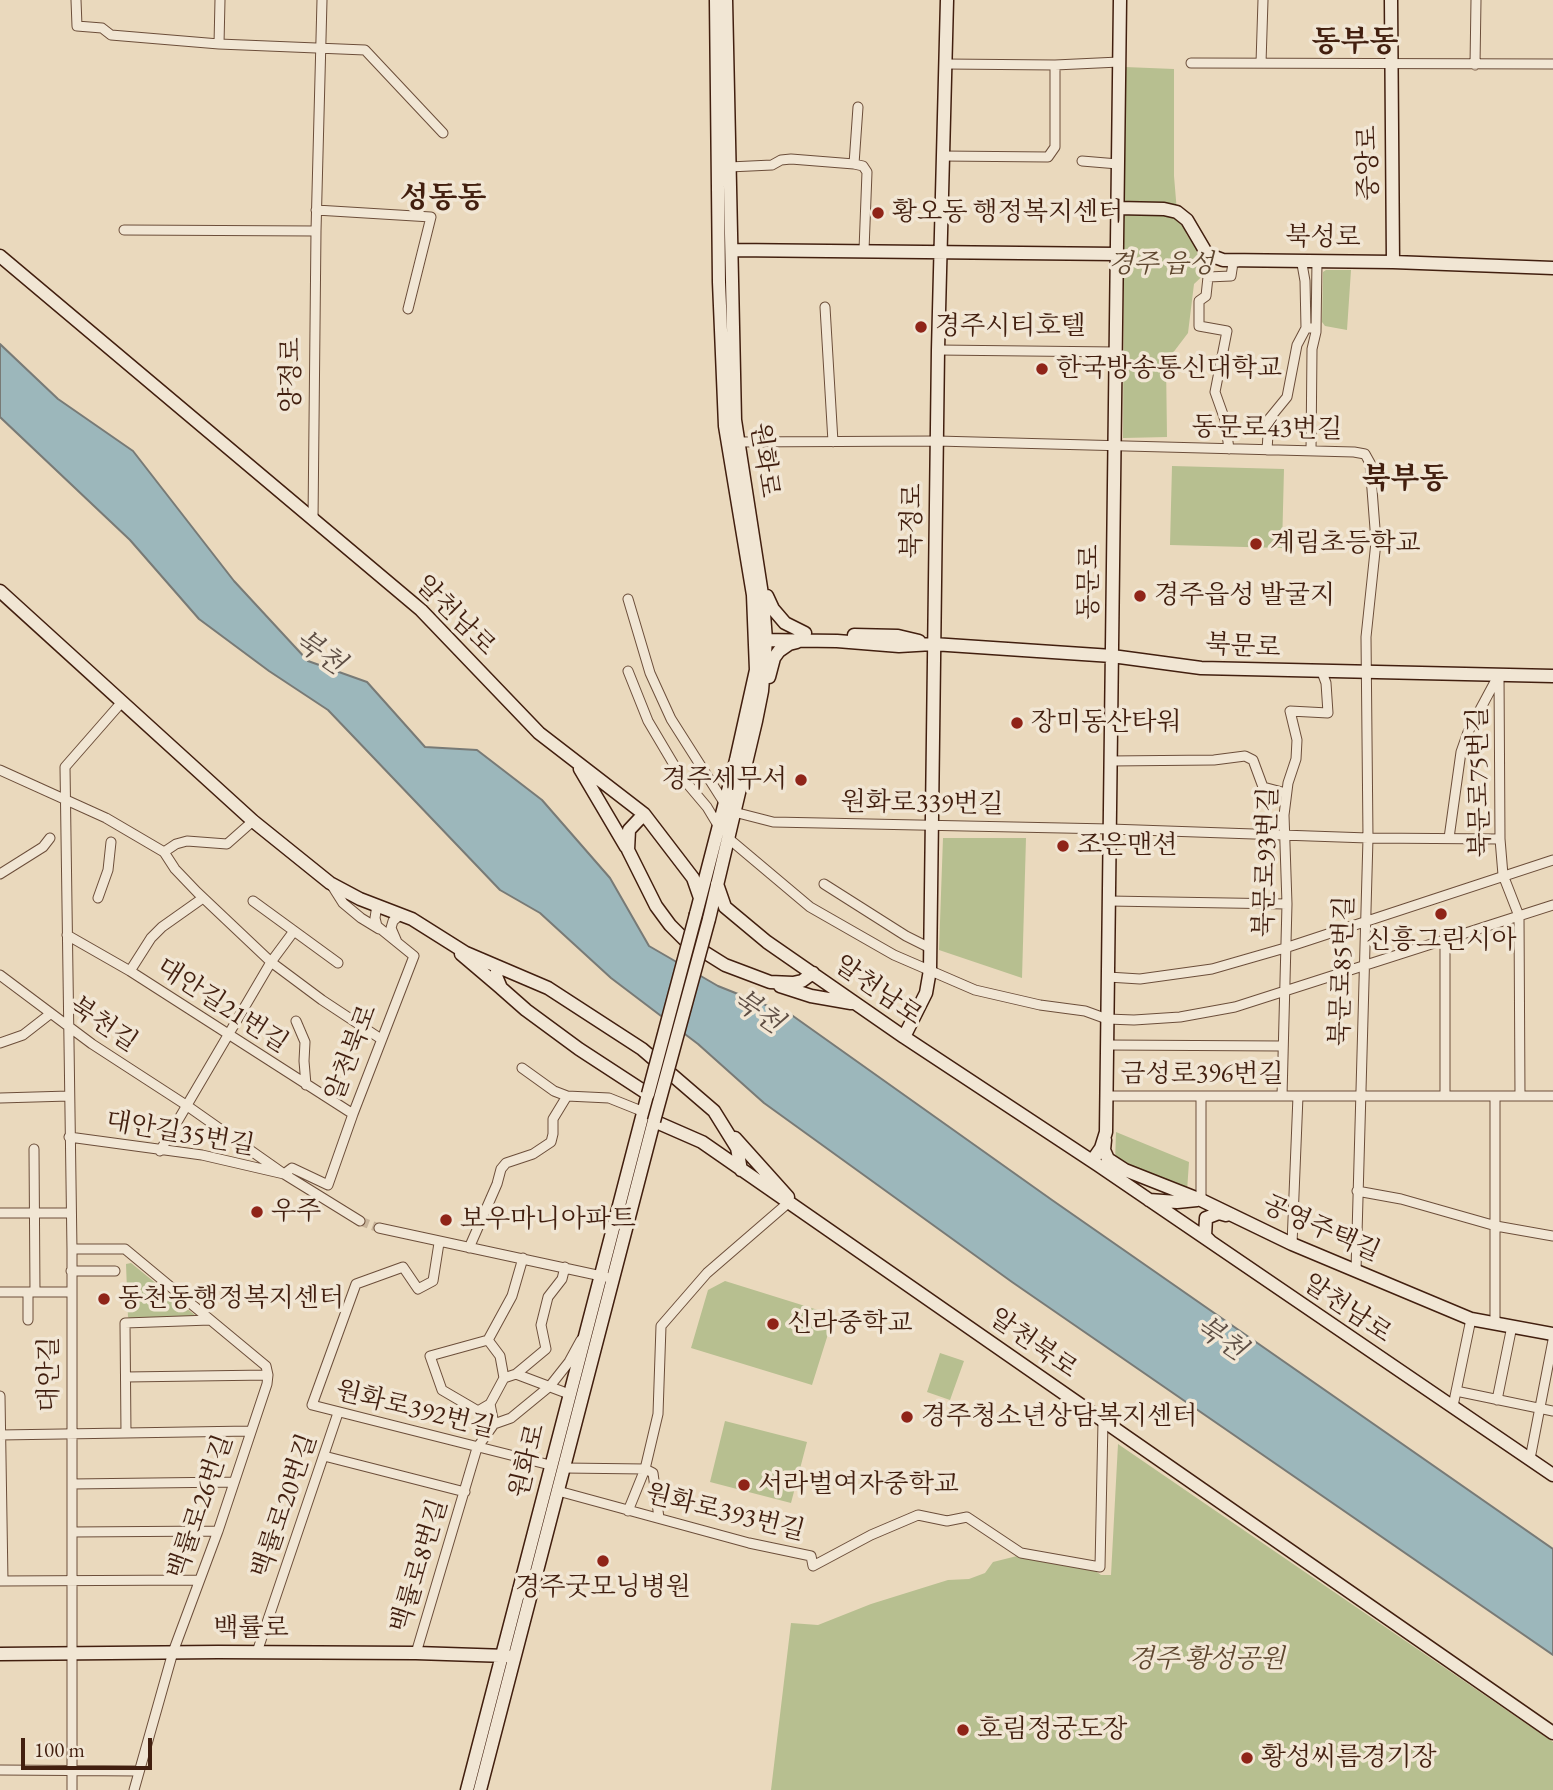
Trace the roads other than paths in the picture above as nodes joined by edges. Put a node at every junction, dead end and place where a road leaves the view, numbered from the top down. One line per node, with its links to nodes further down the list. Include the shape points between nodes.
1 (76, 0): 11 (street, via 77,26 111,35)
2 (220, 0): 11 (street)
3 (322, 0): 12 (street, 양정로)
4 (716, 0): 60 (street, 원화로, via 725,426)
5 (726, 0): 27 (street, 원화로)
6 (947, 0): 16 (street, 북정로)
7 (1120, 0): 13 (street, 동문로)
8 (1264, 0): 15 (street)
9 (1391, 0): 17 (street, 중앙로)
10 (1476, 0): 20 (street)
11 (219, 44): 12 (street)
12 (321, 48): 22 (street, via 365,50); 29 (street, 양정로)
13 (1119, 62): 19 (street); 26 (street, 동문로)
14 (1191, 63): 15 (street)
15 (1262, 63): 17 (street)
16 (946, 64): 19 (street); 23 (street, 북정로)
17 (1391, 64): 20 (street); 40 (street, 중앙로)
18 (1553, 64): 20 (street)
19 (1055, 65): 23 (street, via 1055,147 1048,157)
20 (1475, 65)
21 (858, 107): 25 (street)
22 (443, 133)
23 (943, 156): 34 (street, 북정로)
24 (1082, 161): 26 (street)
25 (854, 164): 27 (street, via 791,159); 33 (street, via 867,172)
26 (1118, 164): 28 (street, 동문로)
27 (730, 167): 32 (street, 원화로)
28 (1117, 208): 35 (street, 동문로); 37 (street, 북성로, via 1177,212 1207,254)
29 (316, 210): 31 (street, 양정로); 43 (street, via 432,217)
30 (124, 230): 31 (street)
31 (316, 231): 55 (street, 양정로)
32 (732, 250): 33 (street); 49 (street, 원화로)
33 (864, 250): 34 (street)
34 (939, 251): 35 (street); 46 (street, 북정로)
35 (1117, 254): 47 (street, 동문로)
36 (0, 256): 55 (street, 알천남로)
37 (1244, 260): 38 (street, 북성로); 52 (street, via 1233,263 1231,276 1208,277 1206,296 1199,301 1199,326 1227,331 1215,392)
38 (1297, 261): 39 (street, 북성로); 44 (street, via 1303,264)
39 (1317, 261): 40 (street, 북성로); 45 (street)
40 (1393, 262): 41 (street, 북성로)
41 (1553, 268)
42 (825, 307): 50 (street)
43 (408, 309)
44 (1306, 328): 45 (street); 53 (street, via 1297,345 1287,397 1269,419)
45 (1316, 328): 54 (street)
46 (938, 350): 47 (street); 48 (street, 북정로)
47 (1116, 352): 51 (street, 동문로)
48 (937, 441): 50 (street, 동문로43번길); 51 (street, 동문로43번길); 62 (street, 북정로)
49 (737, 442): 50 (street, 동문로43번길); 56 (street, 원화로)
50 (833, 442)
51 (1114, 446): 52 (street, 동문로43번길); 63 (street, 동문로)
52 (1229, 449): 53 (street, 동문로43번길)
53 (1267, 450): 54 (street, 동문로43번길)
54 (1311, 451): 66 (street, 동문로43번길, via 1365,454 1370,463 1377,542)
55 (313, 520): 72 (street, 알천남로, via 421,610 518,713)
56 (762, 590): 60 (street, 원화로); 61 (street, via 785,624)
57 (0, 592): 59 (street)
58 (628, 599): 76 (street, via 650,673 671,719)
59 (5, 606): 70 (street)
60 (761, 636): 61 (street, 북문로); 69 (street, 원화로); 76 (street, 원화로)
61 (804, 637): 62 (street, 북문로, via 900,646); 69 (street, via 779,651)
62 (933, 644): 63 (street, 북문로); 79 (street, 북정로)
63 (1112, 656): 65 (street, 북문로, via 1201,668); 71 (street, 동문로)
64 (628, 671): 80 (street, via 661,743)
65 (1322, 672): 66 (street, 북문로); 74 (street, 북문로93번길, via 1328,713 1290,711 1297,740)
66 (1365, 672): 67 (street, 북문로); 85 (street, 북문로85번길)
67 (1499, 675): 68 (street, 북문로); 86 (street, via 1461,752); 87 (street, 북문로75번길)
68 (1553, 676)
69 (761, 693): 76 (street, 원화로)
70 (121, 702): 75 (street, 대안길, via 65,767); 78 (street)
71 (1110, 761): 74 (street, via 1245,756 1253,760 1263,787); 81 (street, 동문로)
72 (576, 763): 77 (street, 알천남로); 89 (street, 알천남로)
73 (0, 769): 75 (street)
74 (1286, 793): 82 (street, 북문로93번길)
75 (66, 802): 90 (street, via 106,818); 112 (street, 대안길)
76 (729, 808): 79 (street, 원화로339번길, via 773,822); 80 (street, 원화로); 84 (street, 원화로)
77 (644, 814): 89 (street, via 629,830); 95 (street, 알천남로)
78 (253, 821): 90 (street, via 227,844 187,841); 96 (street)
79 (932, 826): 81 (street, 원화로339번길); 116 (street, 북정로)
80 (719, 827): 92 (street, 원화로)
81 (1110, 828): 82 (street, 원화로339번길); 102 (street, 동문로)
82 (1285, 834): 85 (street, 원화로339번길); 103 (street, 북문로93번길)
83 (50, 838): 93 (street)
84 (728, 838): 106 (street, 원화로, via 717,884 719,896); 122 (street, via 810,907)
85 (1368, 838): 86 (street, 원화로339번길); 109 (street, 북문로85번길)
86 (1449, 838): 87 (street, 원화로339번길)
87 (1500, 839): 94 (street, 북문로75번길)
88 (111, 842): 98 (street)
89 (628, 850): 128 (street, 알천남로, via 656,906 685,940 725,965)
90 (164, 852): 99 (street)
91 (1553, 860): 94 (street)
92 (706, 873): 95 (street); 100 (street, 원화로)
93 (0, 874)
94 (1503, 875): 108 (street, 북문로75번길); 109 (street)
95 (693, 878): 100 (street, 알천남로)
96 (330, 883): 104 (street); 111 (street, via 343,903)
97 (824, 884): 116 (street)
98 (98, 898)
99 (203, 898): 118 (street); 123 (street, via 156,932)
100 (700, 898): 106 (street, 원화로)
101 (253, 901): 110 (street)
102 (1109, 901): 103 (street); 127 (street, 동문로)
103 (1287, 904): 117 (street, 북문로93번길)
104 (377, 905): 107 (street); 111 (street, via 375,918)
105 (1553, 905): 108 (street)
106 (710, 912): 124 (street); 145 (street, bridge); 161 (street, bridge)
107 (401, 914): 114 (street); 115 (street, via 391,928)
108 (1519, 916): 113 (street); 155 (street, 북문로75번길)
109 (1365, 921): 117 (street); 120 (street, 북문로85번길)
110 (294, 931): 118 (street); 119 (street)
111 (382, 931): 115 (street)
112 (67, 935): 123 (street, 대안길21번길); 136 (street, 대안길)
113 (1445, 941): 120 (street); 153 (street)
114 (448, 942): 121 (street); 129 (street)
115 (398, 943): 139 (street, 알천북로, via 414,956)
116 (930, 948): 122 (street, 북정로)
117 (1285, 948): 127 (street, via 1185,974); 130 (street, 북문로93번길)
118 (271, 962): 137 (street); 139 (street)
119 (338, 963)
120 (1364, 966): 130 (street); 152 (street, 북문로85번길)
121 (498, 967): 126 (street); 129 (street)
122 (930, 970): 134 (street, via 975,990); 138 (street, 북정로, via 926,993)
123 (130, 971): 137 (street, 대안길21번길)
124 (813, 973): 128 (street, 알천남로, via 793,983); 132 (street, 알천남로)
125 (0, 975): 133 (street, 북천길)
126 (524, 976): 131 (street, via 515,983); 163 (street, via 642,1049 714,1111)
127 (1108, 977): 134 (street, 동문로)
128 (770, 982): 132 (street, via 800,994)
129 (500, 988): 131 (street)
130 (1284, 991): 134 (street, via 1205,1013); 142 (street, 북문로93번길)
131 (511, 996): 145 (street, via 579,1049)
132 (860, 1006): 138 (street, 알천남로)
133 (50, 1014): 136 (street, 북천길); 140 (street, via 23,1035)
134 (1107, 1019): 141 (street, 동문로)
135 (296, 1021): 144 (street, via 305,1042)
136 (69, 1027): 146 (street, 대안길); 158 (street, 북천길)
137 (227, 1035): 144 (street, 대안길21번길); 158 (street)
138 (904, 1037): 169 (street, 알천남로)
139 (381, 1038): 160 (street, 알천북로)
140 (0, 1042)
141 (1107, 1045): 142 (street); 148 (street, 동문로)
142 (1282, 1046): 150 (street, 북문로93번길)
143 (522, 1068): 147 (street)
144 (306, 1085): 160 (street, 대안길21번길)
145 (648, 1094): 159 (street)
146 (69, 1096): 157 (street); 164 (street, 대안길)
147 (567, 1096): 159 (street, via 609,1098); 188 (street, via 553,1119 551,1142 501,1169)
148 (1106, 1096): 149 (street, 금성로396번길); 162 (street, 동문로)
149 (1201, 1096): 150 (street, 금성로396번길); 174 (street)
150 (1282, 1096): 151 (street, 금성로396번길)
151 (1298, 1096): 152 (street, 금성로396번길); 186 (street, 금성로396번길)
152 (1360, 1096): 153 (street, 금성로396번길); 172 (street, 북문로85번길)
153 (1445, 1096): 154 (street, 금성로396번길)
154 (1495, 1096): 155 (street, 금성로396번길); 182 (street)
155 (1520, 1096): 156 (street, 금성로396번길)
156 (1553, 1096)
157 (0, 1098)
158 (186, 1105): 168 (street); 171 (street, 북천길)
159 (644, 1112): 166 (street)
160 (352, 1114): 171 (street, 알천북로, via 328,1185 292,1168)
161 (654, 1121): 165 (street, 알천북로); 166 (street)
162 (1106, 1132): 169 (street, 동문로); 174 (street, via 1108,1159)
163 (729, 1133): 165 (street, via 719,1146); 170 (street); 179 (street)
164 (69, 1137): 168 (street, 대안길35번길); 178 (street, 대안길)
165 (706, 1145): 170 (street, 알천북로)
166 (641, 1146): 195 (street, 원화로)
167 (34, 1149): 177 (street)
168 (160, 1151): 171 (street, 대안길35번길, via 202,1155)
169 (1092, 1161): 173 (street, 알천남로)
170 (741, 1170): 175 (street, 알천북로)
171 (284, 1174): 180 (street, 북천길)
172 (1357, 1191): 182 (street); 192 (street, 북문로85번길)
173 (1149, 1200): 174 (street, 공영주택길); 187 (street, 알천남로)
174 (1201, 1200): 181 (street, 공영주택길)
175 (788, 1203): 179 (street, 알천북로); 233 (street, via 707,1273 661,1326 658,1414)
176 (0, 1213): 177 (street)
177 (34, 1213): 178 (street); 197 (street)
178 (71, 1213): 189 (street, 대안길)
179 (809, 1218): 222 (street, 알천북로)
180 (360, 1221)
181 (1246, 1222): 186 (street, 공영주택길); 187 (street, via 1210,1214 1204,1229)
182 (1496, 1226): 184 (street); 202 (street)
183 (379, 1228): 185 (street)
184 (1553, 1236)
185 (439, 1243): 188 (street); 221 (street, 원화로392번길, via 433,1281 418,1289 403,1267 356,1284 312,1405)
186 (1292, 1244): 192 (street, 공영주택길)
187 (1213, 1245): 218 (street, 알천남로)
188 (469, 1248): 190 (street)
189 (72, 1249): 193 (street, 대안길); 201 (street, via 125,1249)
190 (523, 1258): 191 (street); 207 (street, via 512,1296)
191 (565, 1267): 195 (street); 208 (street, via 548,1297 541,1325 545,1349)
192 (1356, 1270): 199 (street, 공영주택길)
193 (71, 1271): 194 (street); 198 (street, 대안길)
194 (116, 1271)
195 (607, 1277): 204 (street, 원화로); 232 (street, 원화로)
196 (0, 1292): 197 (street)
197 (31, 1292): 198 (street); 200 (street)
198 (71, 1293): 226 (street, 대안길)
199 (1471, 1319): 202 (street, 공영주택길); 213 (street)
200 (28, 1320)
201 (210, 1320): 209 (street, via 266,1366); 210 (street, via 125,1323)
202 (1495, 1323): 203 (street, 공영주택길)
203 (1512, 1326): 205 (street, 공영주택길); 216 (street)
204 (586, 1331): 212 (street); 214 (street, 원화로)
205 (1553, 1334)
206 (1553, 1339): 219 (street)
207 (488, 1340): 211 (street, via 500,1356); 217 (street, via 430,1356 442,1390 478,1411)
208 (516, 1374): 211 (street); 212 (street)
209 (268, 1375): 210 (street); 224 (street, 백률로26번길)
210 (126, 1377): 225 (street)
211 (504, 1378): 217 (street)
212 (550, 1387): 214 (street); 223 (street, via 511,1418)
213 (1456, 1391): 216 (street); 218 (street)
214 (569, 1394): 231 (street, 원화로)
215 (0, 1396): 227 (street)
216 (1497, 1400): 219 (street)
217 (490, 1405): 223 (street)
218 (1453, 1406): 230 (street, 알천남로)
219 (1540, 1408): 220 (street); 230 (street)
220 (1553, 1411)
221 (338, 1413): 228 (street, 원화로392번길); 229 (street, 백률로20번길)
222 (1103, 1421): 240 (street, 원화로393번길, via 1101,1567 1021,1553 967,1517 947,1521 918,1515 813,1566 811,1556); 252 (street, 알천북로)
223 (494, 1424): 228 (street)
224 (250, 1431): 225 (street); 235 (street, 백률로26번길)
225 (126, 1433): 226 (street)
226 (71, 1434): 227 (street); 236 (street, 대안길)
227 (1, 1435): 244 (street)
228 (477, 1448): 231 (street, 원화로392번길); 238 (street, 백률로8번길)
229 (324, 1456): 238 (street, 백률로8번길); 247 (street, 백률로20번길)
230 (1530, 1460): 234 (street, 알천남로)
231 (550, 1465): 232 (street); 251 (street, 원화로)
232 (564, 1468): 233 (street, 원화로); 237 (street, 원화로)
233 (645, 1469): 239 (street); 240 (street, via 653,1473)
234 (1553, 1475)
235 (233, 1482): 236 (street); 241 (street, 백률로26번길)
236 (72, 1484): 242 (street, 대안길)
237 (558, 1491): 239 (street, 원화로393번길); 251 (street, 원화로)
238 (465, 1492): 249 (street, 백률로8번길)
239 (628, 1511): 240 (street, 원화로393번길)
240 (659, 1518)
241 (218, 1531): 242 (street); 243 (street, 백률로26번길)
242 (73, 1532): 245 (street, 대안길)
243 (198, 1580): 245 (street); 246 (street, 백률로26번길)
244 (2, 1581): 245 (street)
245 (72, 1581): 248 (street, 대안길)
246 (173, 1652): 247 (street, 백률로); 248 (street, 백률로); 255 (street, 백률로26번길)
247 (257, 1652): 249 (street, 백률로)
248 (72, 1653): 250 (street, 백률로); 254 (street, 대안길)
249 (415, 1653): 251 (street, 백률로)
250 (0, 1654)
251 (508, 1656): 258 (street, 원화로); 259 (street, 원화로)
252 (1553, 1733)
253 (0, 1770): 254 (street)
254 (73, 1771): 255 (street); 256 (street, 대안길)
255 (138, 1771): 257 (street, 백률로26번길)
256 (72, 1790)
257 (134, 1790)
258 (467, 1790)
259 (480, 1790)

